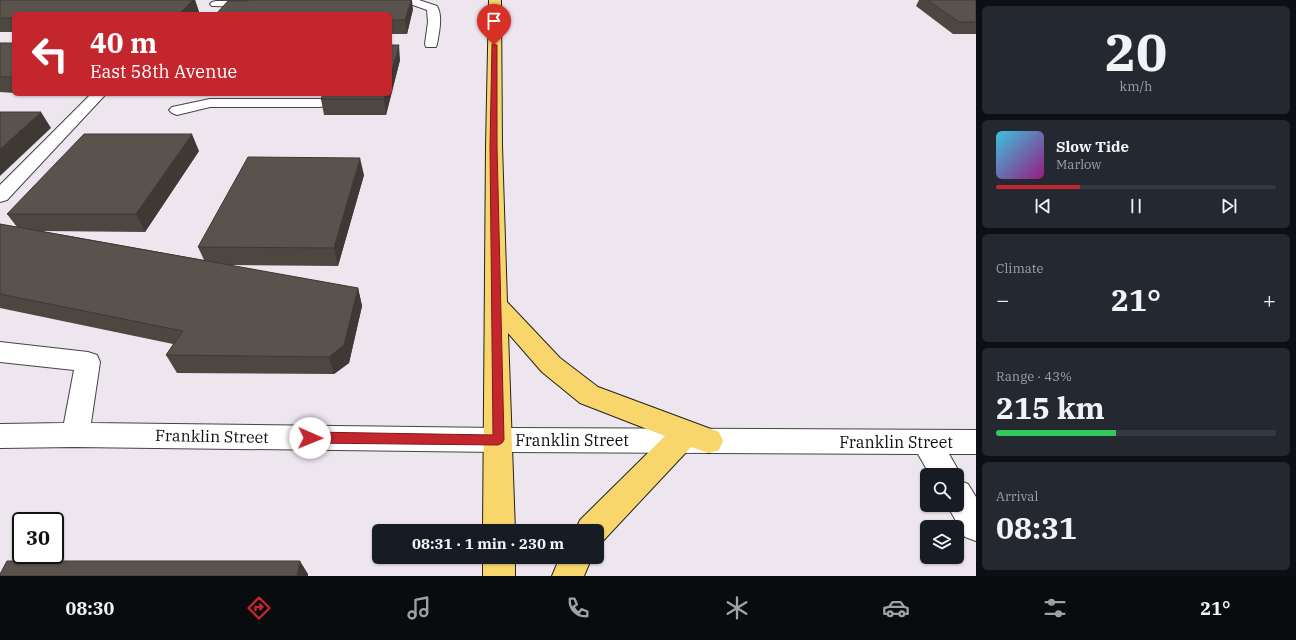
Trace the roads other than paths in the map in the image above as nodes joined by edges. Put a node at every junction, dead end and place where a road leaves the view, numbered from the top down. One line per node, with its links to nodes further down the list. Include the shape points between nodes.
1 (495, 0): 10 (main road)
2 (375, 2): 5 (street, via 414,2 433,8)
3 (264, 4): 4 (street)
4 (210, 7)
5 (431, 44)
6 (97, 96): 9 (street)
7 (320, 103): 8 (street, via 210,103)
8 (177, 110)
9 (0, 196)
10 (496, 304): 14 (main road); 16 (main road, via 551,366 589,395)
11 (0, 352): 12 (street, via 88,362)
12 (75, 435): 13 (street, Franklin Street); 14 (street, Franklin Street)
13 (0, 436)
14 (498, 440): 15 (street, Franklin Street); 21 (main road)
15 (680, 440): 16 (street, Franklin Street); 22 (main road)
16 (709, 441): 17 (street, Franklin Street)
17 (926, 442): 18 (street, Franklin Street); 19 (street)
18 (976, 442)
19 (942, 468)
20 (964, 506): 23 (street)
21 (499, 524)
22 (598, 524)
23 (976, 526)
24 (499, 564): 26 (main road)
25 (573, 564): 27 (main road)
26 (499, 576)
27 (568, 576)

